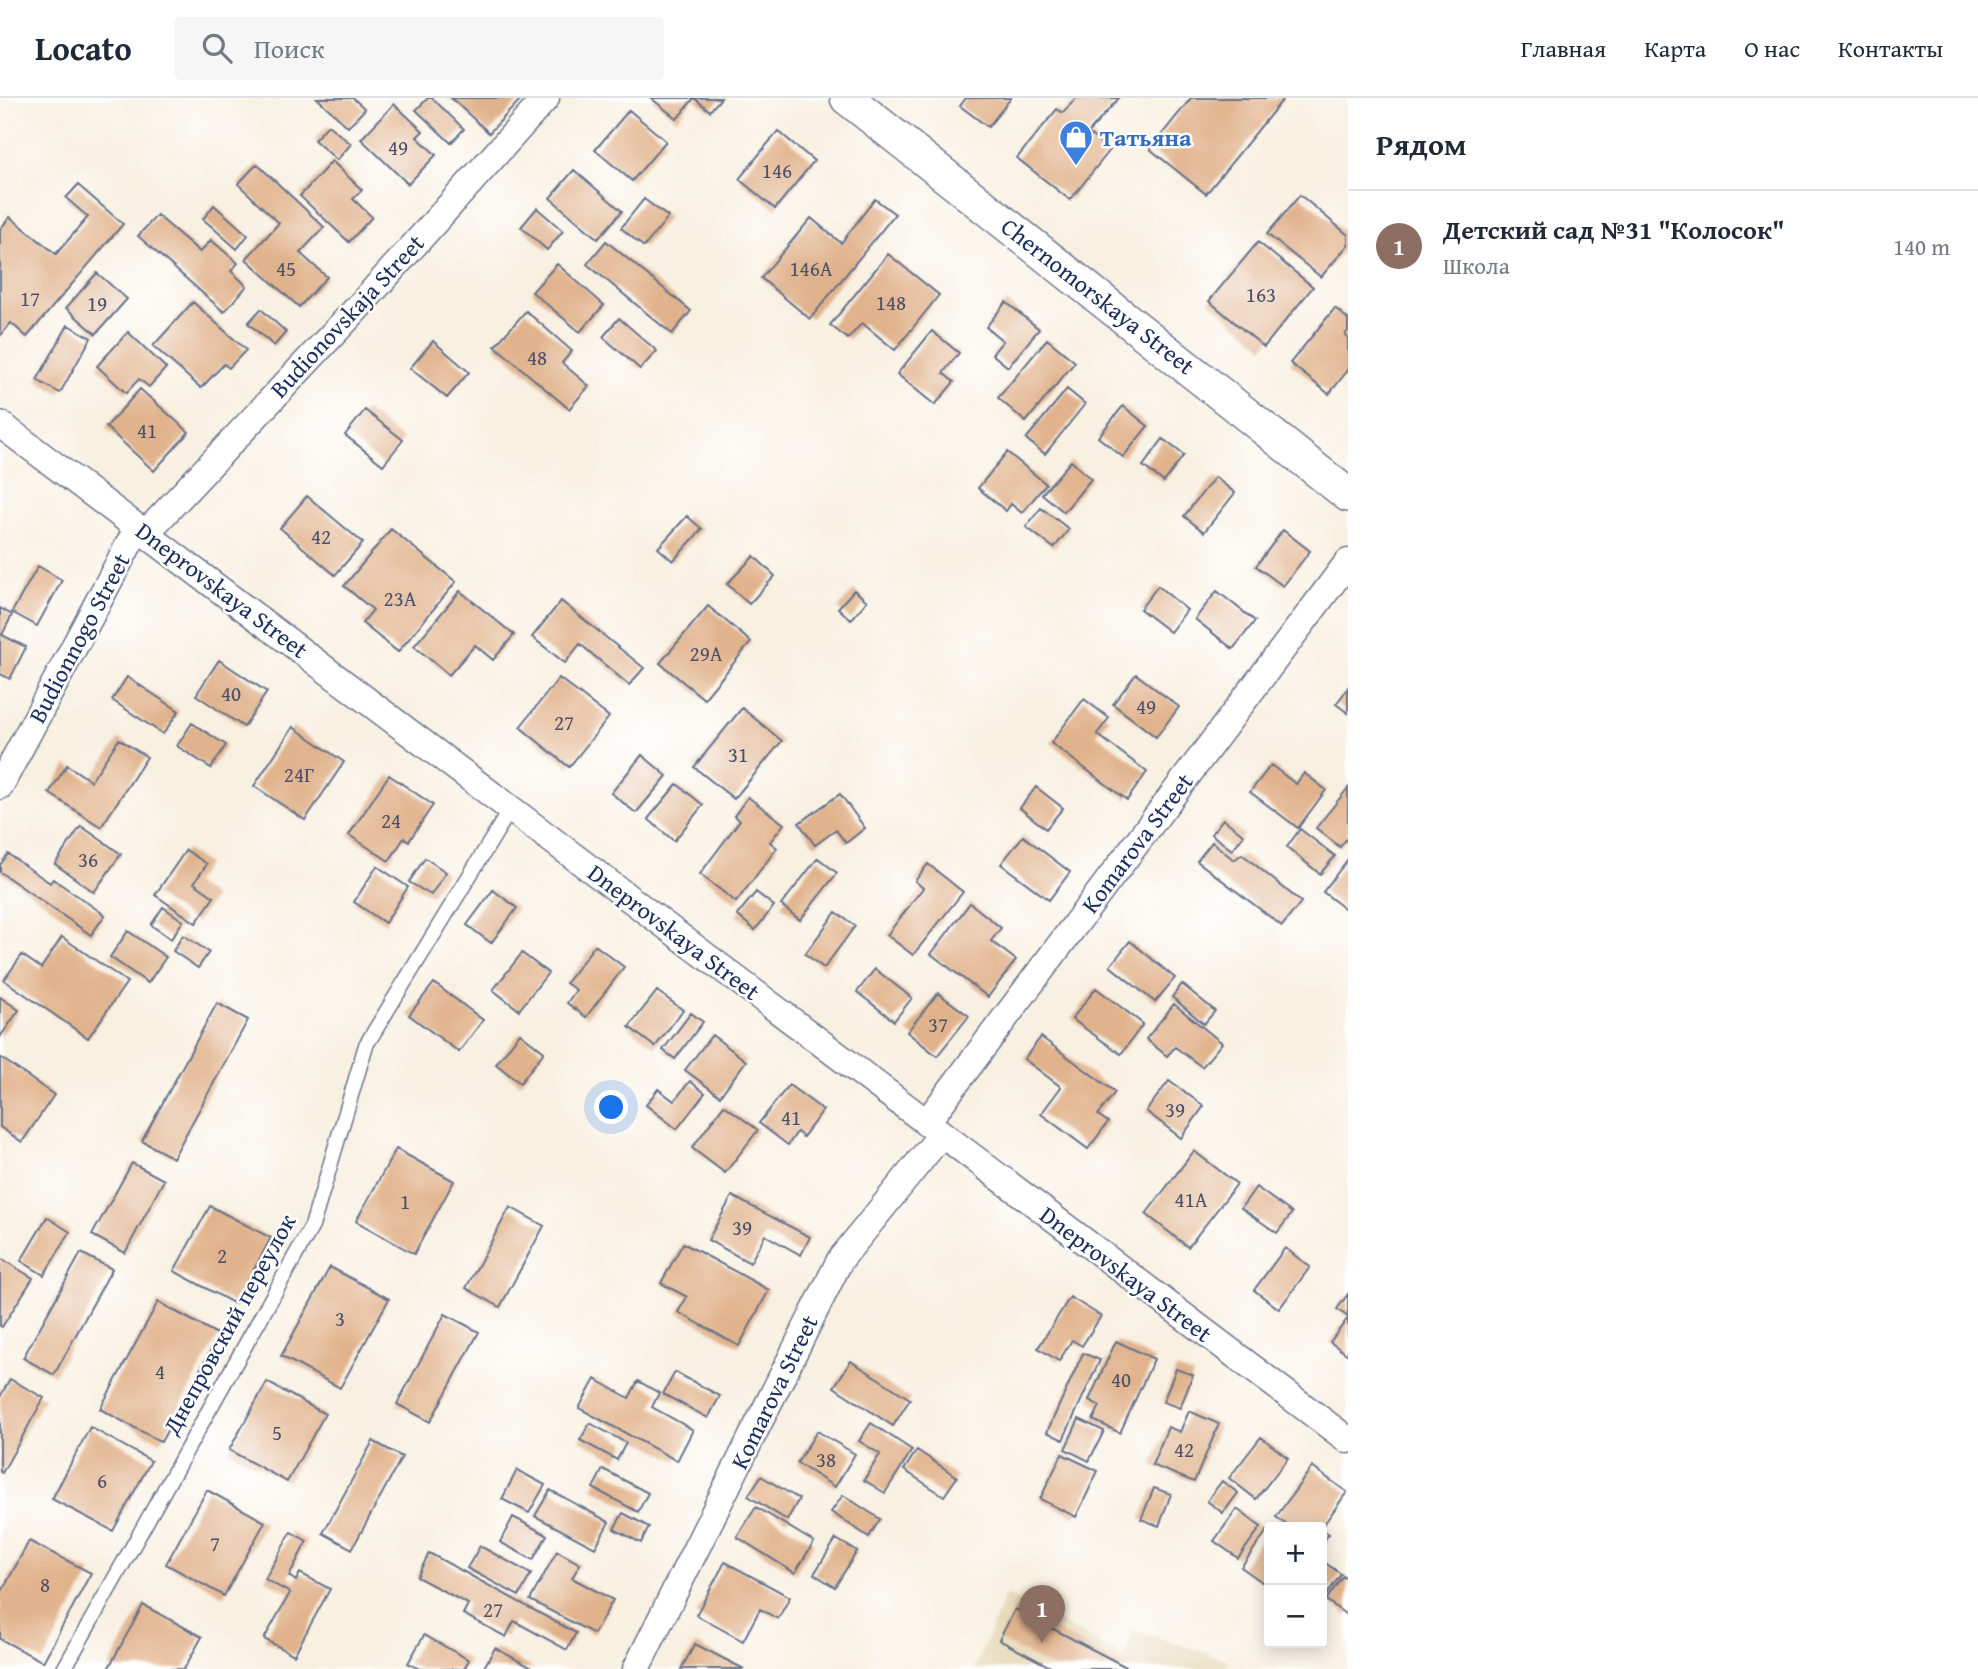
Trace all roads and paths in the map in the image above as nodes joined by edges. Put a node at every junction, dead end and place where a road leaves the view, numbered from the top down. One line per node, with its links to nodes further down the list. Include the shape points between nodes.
1 (546, 98): 5 (street, Budionovskaja Street, via 362,303)
2 (847, 98): 4 (street, Chernomorskaya Street)
3 (0, 424): 5 (street, Dneprovskaya Street)
4 (1348, 495)
5 (142, 530): 7 (street, Budionnogo Street); 8 (street, Dneprovskaya Street)
6 (1348, 562): 9 (street, Komarova Street)
7 (0, 786)
8 (511, 808): 9 (street, Dneprovskaya Street); 11 (lane, Днепровский переулок, via 366,1045 312,1226)
9 (934, 1129): 10 (street, Dneprovskaya Street); 12 (street, Komarova Street, via 840,1260)
10 (1348, 1440)
11 (64, 1669)
12 (636, 1669)

